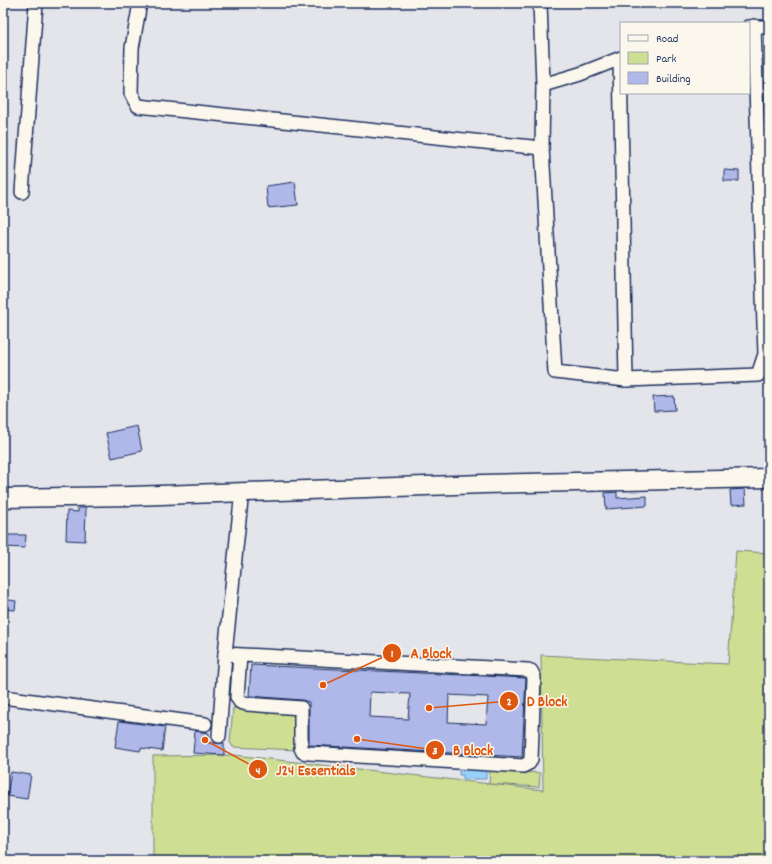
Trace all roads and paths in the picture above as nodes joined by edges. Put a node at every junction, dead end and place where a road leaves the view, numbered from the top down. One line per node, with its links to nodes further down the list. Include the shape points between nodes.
1 (36, 3): 10 (street)
2 (140, 3): 9 (street, via 132,48 131,93 138,106)
3 (540, 3): 7 (street)
4 (751, 26): 5 (street); 11 (street, via 765,354 758,375)
5 (769, 27)
6 (620, 58): 7 (street)
7 (543, 85): 9 (street)
8 (622, 94): 11 (street)
9 (542, 148): 11 (street, via 555,372)
10 (22, 192)
11 (626, 380)
12 (769, 478): 13 (street)
13 (242, 491): 14 (street); 15 (street)
14 (3, 498)
15 (226, 654): 16 (street); 17 (street)
16 (240, 655): 18 (street); 18 (street, via 531,671 534,677 531,759 529,764 523,766 303,752 301,708 240,702 237,697)
17 (224, 669): 18 (street); 21 (street)
18 (239, 670)
19 (3, 697): 20 (street)
20 (205, 724)
21 (219, 736)

